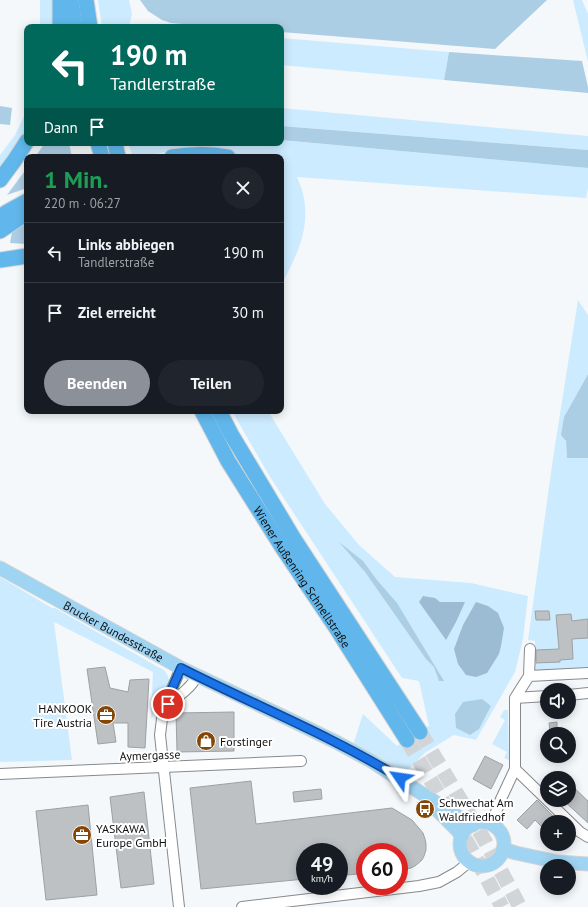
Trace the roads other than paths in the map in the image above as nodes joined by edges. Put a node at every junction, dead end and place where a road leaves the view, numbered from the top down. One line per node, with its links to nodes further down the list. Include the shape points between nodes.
1 (60, 0): 4 (highway)
2 (71, 0): 5 (highway)
3 (86, 0): 6 (highway)
4 (60, 24)
5 (75, 24)
6 (90, 24)
7 (24, 146): 12 (highway)
8 (188, 154): 10 (highway)
9 (201, 154): 11 (highway)
10 (201, 154)
11 (212, 154)
12 (0, 180)
13 (24, 203): 15 (highway)
14 (24, 215): 16 (highway)
15 (0, 217)
16 (0, 231)
17 (24, 256): 18 (highway)
18 (0, 260)
19 (204, 414): 35 (highway, Wiener Außenring Schnellstraße, via 228,460 282,547)
20 (221, 414): 22 (highway, Wiener Außenring Schnellstraße)
21 (228, 414): 22 (highway)
22 (231, 434): 34 (highway, Wiener Außenring Schnellstraße, via 294,538)
23 (0, 568): 25 (main road, Brucker Bundesstraße)
24 (530, 649): 28 (street)
25 (181, 668): 27 (main road, Brucker Bundesstraße); 33 (street)
26 (588, 673): 28 (street)
27 (197, 676): 33 (street, via 183,693); 40 (main road, Brucker Bundesstraße, via 336,742)
28 (528, 676): 32 (street)
29 (588, 693): 30 (street)
30 (576, 694)
31 (540, 696): 32 (street)
32 (515, 698): 38 (street)
33 (168, 704): 37 (street, via 162,719 160,735)
34 (420, 732)
35 (407, 740)
36 (301, 761): 37 (street, Aymergasse)
37 (163, 767): 39 (street, Aymergasse); 50 (street)
38 (515, 769): 41 (street); 44 (street)
39 (0, 774)
40 (420, 792): 43 (main road); 45 (main road)
41 (540, 793)
42 (554, 807): 46 (street)
43 (473, 824): 44 (main road); 45 (main road)
44 (491, 825): 47 (main road, via 501,835)
45 (462, 836): 48 (main road, via 460,847)
46 (588, 837)
47 (503, 849): 48 (main road, via 500,857 493,863 477,866); 49 (main road, via 558,862)
48 (469, 862): 51 (street, via 439,882)
49 (588, 864)
50 (179, 907)
51 (242, 907)

